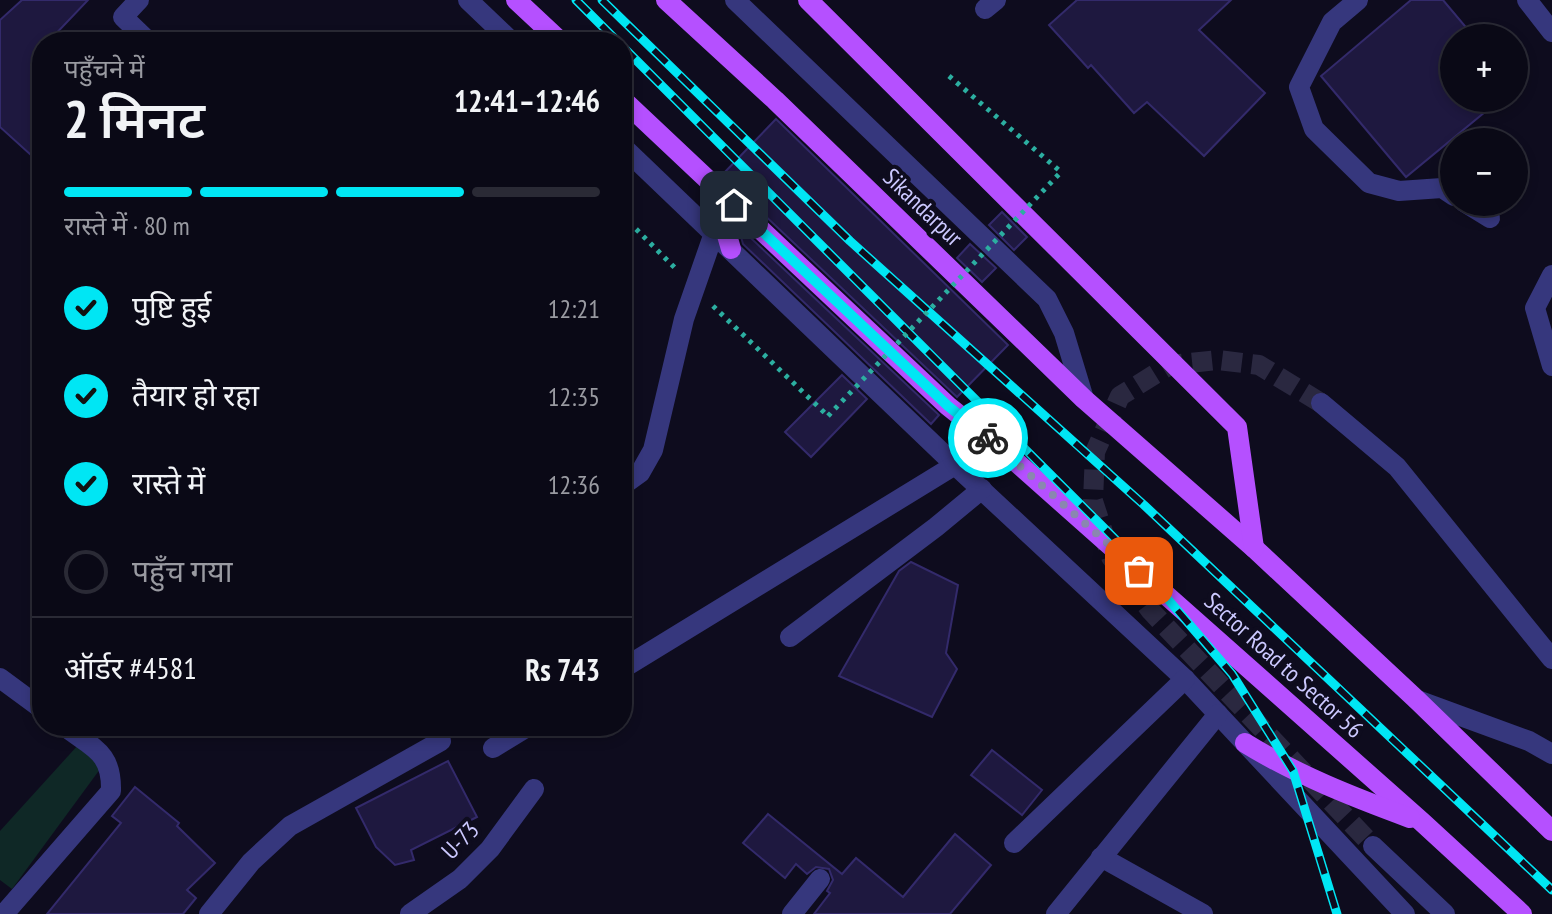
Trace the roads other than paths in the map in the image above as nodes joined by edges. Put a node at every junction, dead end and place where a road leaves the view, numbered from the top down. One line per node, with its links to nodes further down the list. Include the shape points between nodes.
1 (139, 0): 9 (street, via 123,17)
2 (468, 0): 10 (street)
3 (516, 0): 11 (main road)
4 (666, 0): 23 (main road, Sikandarpur)
5 (735, 0): 23 (street, via 1047,299 1064,333)
6 (808, 0): 28 (main road, via 1237,427)
7 (1358, 0): 16 (street, via 1332,22 1299,87 1314,129 1369,183 1399,191)
8 (1527, 0): 12 (street)
9 (139, 32)
10 (502, 32)
11 (550, 32)
12 (1552, 32)
13 (632, 108): 15 (main road, Sector Road to Sector 56)
14 (632, 155): 19 (street)
15 (712, 184): 20 (main road); 44 (main road, Sector Road to Sector 56, via 948,406)
16 (1440, 188)
17 (1487, 216): 18 (street)
18 (1490, 218)
19 (714, 233): 20 (street); 26 (street, via 684,319 653,450)
20 (731, 249): 25 (street)
21 (1552, 275): 22 (street, via 1535,308)
22 (1552, 366)
23 (1084, 399): 28 (main road, Sikandarpur)
24 (1321, 403): 30 (street, via 1397,467)
25 (955, 465): 27 (street); 31 (street)
26 (632, 479)
27 (982, 489): 29 (street); 33 (street)
28 (1254, 548): 34 (main road)
29 (790, 637)
30 (1552, 659)
31 (632, 663)
32 (0, 678): 35 (street)
33 (1185, 679): 36 (street); 46 (street)
34 (1417, 700): 42 (street); 45 (main road)
35 (32, 702)
36 (1218, 714): 40 (street); 48 (street)
37 (77, 736): 50 (street, via 106,759 111,791)
38 (513, 736): 41 (street)
39 (441, 741): 51 (street, via 290,826 251,862)
40 (1245, 743): 44 (main road, via 1330,787); 56 (street)
41 (493, 748)
42 (1552, 754)
43 (534, 789): 52 (street, U-73, via 490,849 460,879)
44 (1422, 822): 58 (main road, Sector Road to Sector 56)
45 (1552, 831)
46 (1014, 843)
47 (1373, 846): 57 (street)
48 (1101, 857): 54 (street); 55 (street)
49 (820, 879): 53 (street)
50 (6, 904)
51 (209, 914)
52 (410, 914)
53 (792, 914)
54 (1056, 914)
55 (1203, 914)
56 (1405, 914)
57 (1445, 914)
58 (1522, 914)

